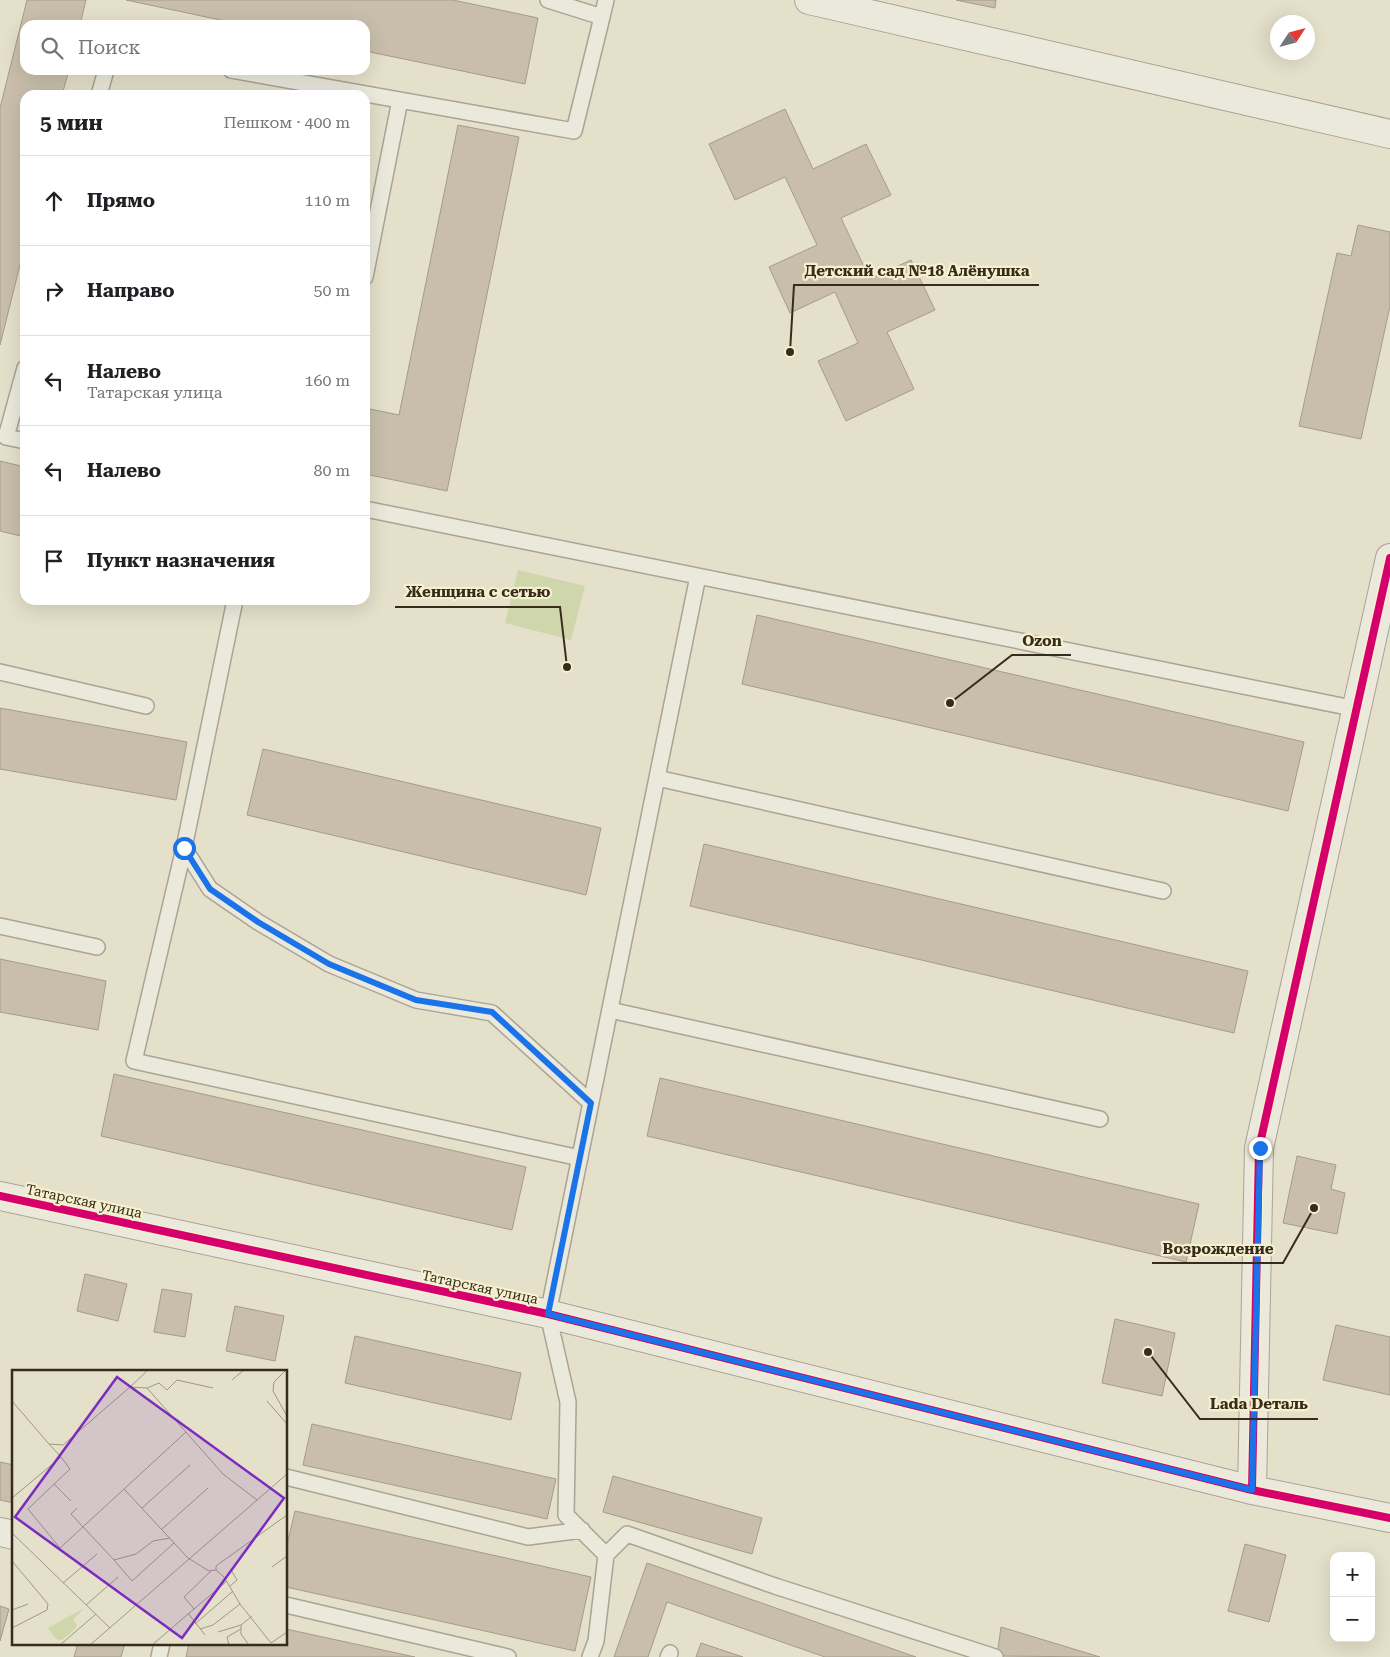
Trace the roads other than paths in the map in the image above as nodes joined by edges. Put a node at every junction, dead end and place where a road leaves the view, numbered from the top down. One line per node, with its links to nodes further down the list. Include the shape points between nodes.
1 (548, 0): 4 (lane)
2 (606, 0): 4 (lane)
3 (809, 0): 11 (street)
4 (602, 17): 10 (lane, via 574,131)
5 (105, 75): 7 (lane)
6 (259, 75): 8 (lane)
7 (101, 90)
8 (344, 90)
9 (370, 95): 10 (lane)
10 (400, 100): 12 (lane)
11 (1390, 133)
12 (370, 253)
13 (20, 386): 14 (lane, via 6,437)
14 (20, 440)
15 (370, 510): 17 (lane)
16 (1390, 558): 21 (street)
17 (698, 576): 21 (lane); 22 (lane)
18 (234, 605): 23 (lane)
19 (0, 672): 20 (lane)
20 (146, 706)
21 (1357, 709): 34 (street, via 1260,1148)
22 (657, 778): 24 (lane); 27 (lane)
23 (184, 848): 28 (lane, via 210,889 329,964 416,1000 492,1012); 30 (lane, via 134,1060)
24 (1164, 891)
25 (0, 926): 26 (lane)
26 (96, 947)
27 (610, 1010): 28 (lane); 29 (lane)
28 (591, 1103): 30 (lane)
29 (1100, 1119)
30 (580, 1158): 32 (lane)
31 (0, 1196): 32 (street, Татарская улица)
32 (548, 1314): 34 (street, Татарская улица); 36 (lane, via 568,1402 566,1515)
33 (288, 1477): 36 (lane, via 528,1537)
34 (1252, 1490): 35 (street, Татарская улица)
35 (1390, 1518)
36 (582, 1530): 37 (lane)
37 (606, 1555): 42 (lane, via 596,1642); 43 (lane, via 626,1534)
38 (288, 1605): 41 (lane)
39 (162, 1644): 40 (lane)
40 (159, 1657)
41 (508, 1657)
42 (590, 1657)
43 (995, 1657)

